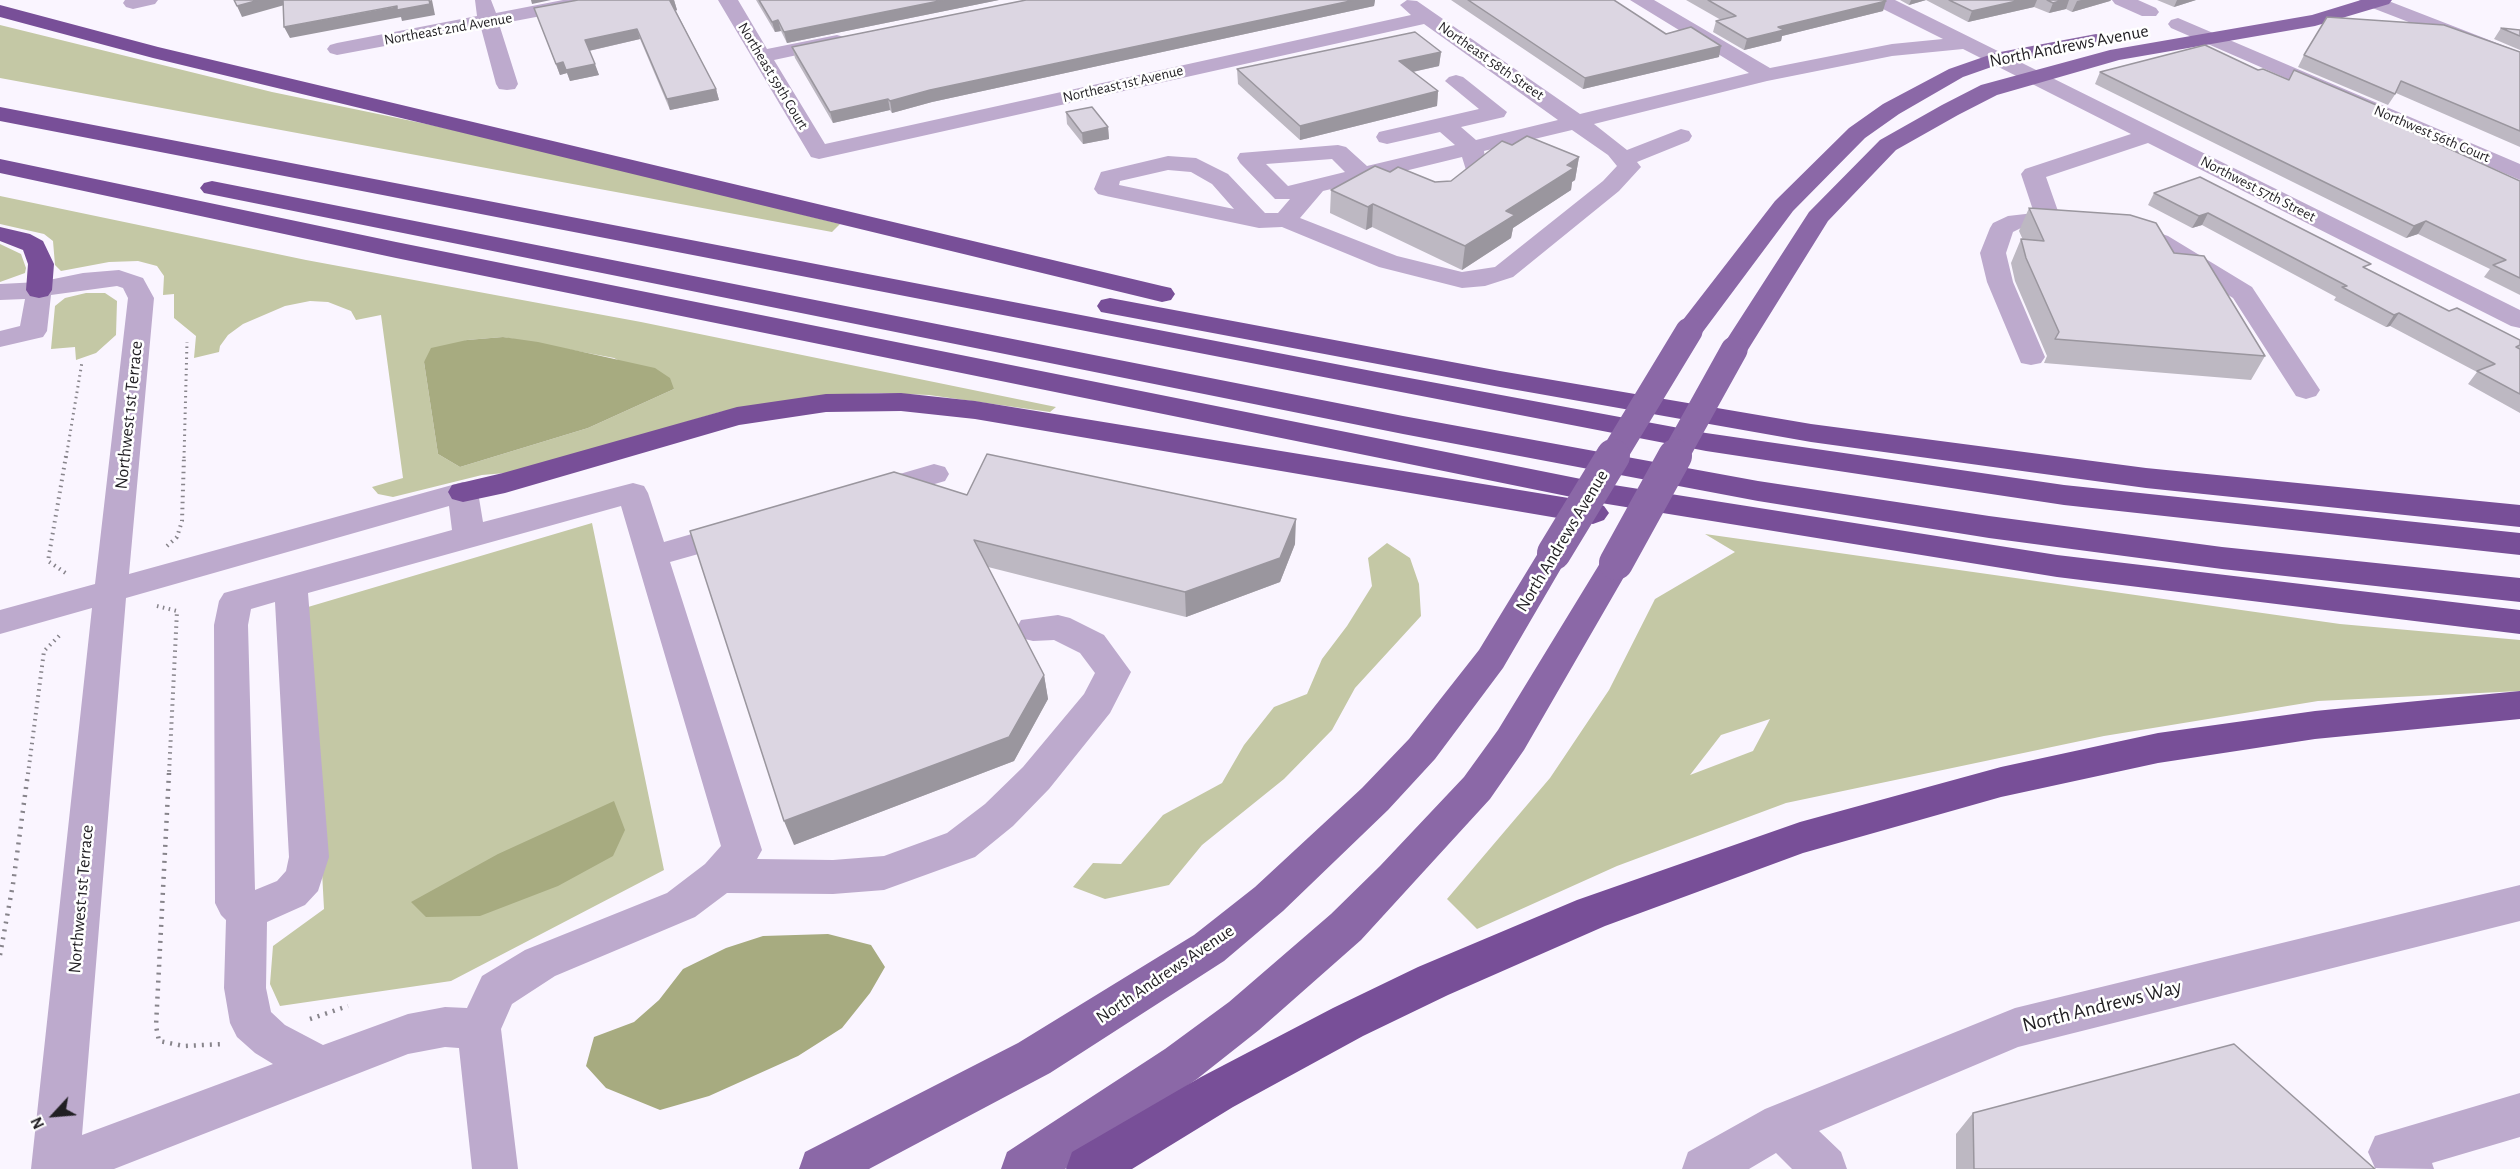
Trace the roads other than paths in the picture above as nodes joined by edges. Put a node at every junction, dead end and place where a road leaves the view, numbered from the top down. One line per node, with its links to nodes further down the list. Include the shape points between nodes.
1 (482, 0): 14 (street)
2 (594, 0): 14 (street, Northeast 2nd Avenue)
3 (728, 0): 21 (street, Northeast 59th Court)
4 (1404, 0): 12 (street, Northeast 58th Street)
5 (1640, 0): 24 (street)
6 (1880, 0): 19 (street, Northwest 57th Street)
7 (2122, 0): 11 (street)
8 (2316, 0): 15 (main road, North Andrews Avenue, via 2283,10)
9 (2375, 1): 18 (main road, North Andrews Avenue, via 2315,21); 23 (street)
10 (0, 11): 16 (highway)
11 (2149, 12)
12 (1427, 17): 30 (street, Northeast 58th Street); 37 (street, Northeast 1st Avenue)
13 (0, 19): 16 (highway)
14 (489, 22): 20 (street, Northeast 2nd Avenue); 27 (street)
15 (2178, 24): 18 (street, Northwest 56th Court); 22 (main road, North Andrews Avenue)
16 (78, 34): 56 (highway, via 1158,293 1444,353)
17 (851, 38): 21 (street)
18 (2209, 38): 25 (main road, North Andrews Avenue, via 2117,54); 41 (street, Northwest 56th Court)
19 (1965, 43): 22 (street, Northwest 57th Street); 24 (street, North Andrews Avenue, via 1892,50)
20 (337, 49)
21 (761, 56): 37 (street, Northeast 59th Court)
22 (1995, 59): 25 (street, Northwest 57th Street); 82 (main road, North Andrews Avenue, bridge, via 1956,73 1891,109 1857,133 1784,206 1689,331 1491,659 1422,749 1375,799 1269,899 1209,948 1116,1009 972,1092)
23 (2520, 59)
24 (1767, 75): 30 (street, North Andrews Avenue)
25 (2034, 77): 32 (street, Northwest 57th Street); 83 (main road, North Andrews Avenue, bridge, via 1989,90 1888,145 1818,217 1734,350 1616,563 1511,740 1477,788 1394,879 1244,1017)
26 (1456, 81): 31 (street, via 1496,112)
27 (507, 84)
28 (0, 94): 56 (highway)
29 (0, 114): 63 (highway, via 1706,442 2064,495)
30 (1578, 123): 36 (street, North Andrews Avenue); 38 (street, Northeast 58th Street)
31 (1444, 124): 34 (street); 36 (street)
32 (2150, 135): 46 (street, via 2033,174); 52 (street, Northwest 57th Street)
33 (1681, 136): 38 (street)
34 (1387, 137)
35 (0, 145): 67 (highway, via 1644,471 2105,543)
36 (1472, 148): 40 (street, North Andrews Avenue); 44 (street, via 1475,170)
37 (819, 152)
38 (1624, 159): 45 (street, via 1629,167 1611,186 1504,272 1485,278 1462,280 1388,262)
39 (0, 166): 65 (highway, via 396,250 1601,493)
40 (1367, 173): 42 (street, North Andrews Avenue); 42 (street, North Andrews Avenue, via 1338,152 1248,158 1283,194); 43 (street)
41 (2520, 173)
42 (1326, 183): 45 (street)
43 (1407, 184)
44 (1456, 184)
45 (1285, 220): 47 (street)
46 (2049, 220): 54 (street, via 2017,221 2002,228 1993,253 2000,282); 55 (street, via 2129,230 2159,241 2243,293)
47 (1259, 221): 47 (street, via 1106,189 1109,177 1167,163 1196,165 1220,179)
48 (0, 234): 49 (highway, via 21,238 34,246 40,264)
49 (39, 290): 50 (street, Northwest 1st Terrace); 51 (street, Northwest 1st Terrace); 53 (street, via 33,331); 68 (street, Northwest 1st Terrace, via 109,278 128,280 141,293)
50 (0, 292)
51 (0, 308)
52 (2520, 320)
53 (0, 339)
54 (2031, 357)
55 (2306, 390)
56 (1672, 411): 60 (highway, via 2079,470)
57 (934, 474): 59 (street)
58 (463, 492): 62 (street); 65 (highway, via 737,416 826,403 901,402 992,413 1795,547); 68 (street)
59 (844, 501)
60 (2520, 516)
61 (765, 524): 64 (street)
62 (469, 536): 64 (street, via 633,493); 66 (street)
63 (2520, 544)
64 (652, 556): 73 (street, via 742,850)
65 (2056, 566): 70 (highway)
66 (291, 586): 75 (street, via 309,857 304,879 291,893); 75 (street, via 236,601 231,625 235,903)
67 (2520, 590)
68 (129, 597): 69 (street); 80 (street, Northwest 1st Terrace)
69 (0, 621)
70 (2520, 622)
71 (1033, 628): 73 (street, via 1058,627 1092,644 1113,672 1090,710 1036,778 999,815 961,845 884,873 833,877)
72 (2520, 705): 84 (highway, via 2315,725 2158,748 2001,782 1800,838 1591,913 1433,981 1217,1092)
73 (719, 876): 76 (street, via 681,906 531,968 497,990)
74 (2520, 903): 79 (street, North Andrews Way, via 2015,1028)
75 (247, 912): 77 (street, via 245,988 252,1023 270,1039)
76 (479, 1029): 77 (street, Northwest 1st Terrace, via 445,1027 408,1034); 81 (street)
77 (319, 1067): 80 (street, Northwest 1st Terrace)
78 (2520, 1115): 87 (street, via 2391,1152)
79 (1781, 1125): 85 (street, North Andrews Way); 86 (street)
80 (55, 1168)
81 (495, 1169)
82 (822, 1169)
83 (1024, 1169)
84 (1089, 1169)
85 (1705, 1169)
86 (1824, 1169)
87 (2410, 1169)

